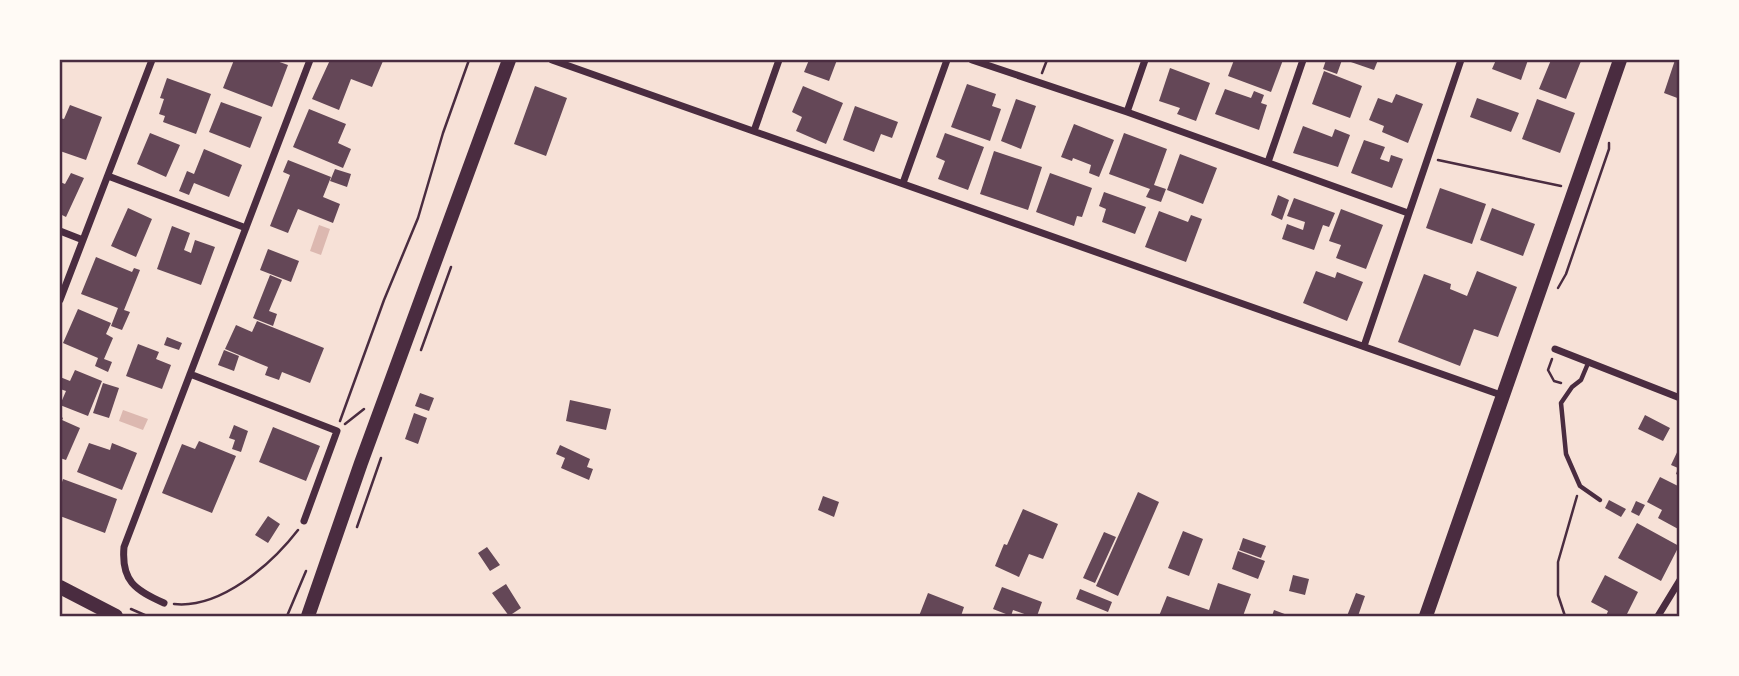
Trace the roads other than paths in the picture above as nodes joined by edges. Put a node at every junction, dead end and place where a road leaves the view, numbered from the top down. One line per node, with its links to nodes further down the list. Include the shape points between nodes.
1 (152, 60): 15 (street)
2 (310, 60): 18 (street)
3 (509, 60): 34 (main road)
4 (552, 60): 13 (street)
5 (779, 60): 13 (street)
6 (947, 60): 16 (street)
7 (972, 60): 12 (street)
8 (1145, 60): 12 (street)
9 (1303, 60): 14 (street)
10 (1461, 60): 17 (street)
11 (1620, 60): 26 (main road)
12 (1127, 112): 14 (street)
13 (754, 131): 16 (street)
14 (1268, 162): 17 (street)
15 (108, 176): 18 (street); 20 (street)
16 (903, 183): 22 (street)
17 (1408, 213): 22 (street)
18 (246, 228): 25 (street)
19 (60, 231): 20 (street)
20 (83, 240): 21 (street)
21 (60, 300)
22 (1364, 346): 26 (street)
23 (1555, 349): 24 (street)
24 (1589, 361): 27 (street); 28 (lane, via 1581,380 1561,403 1566,454 1580,486)
25 (190, 374): 29 (street, via 337,431); 32 (street, via 124,547 122,564 132,585)
26 (1501, 395): 35 (main road)
27 (1679, 398)
28 (1600, 500)
29 (304, 521)
30 (1679, 580): 36 (street)
31 (60, 587): 33 (main road)
32 (164, 603)
33 (116, 617)
34 (308, 617)
35 (1426, 617)
36 (1658, 617)

